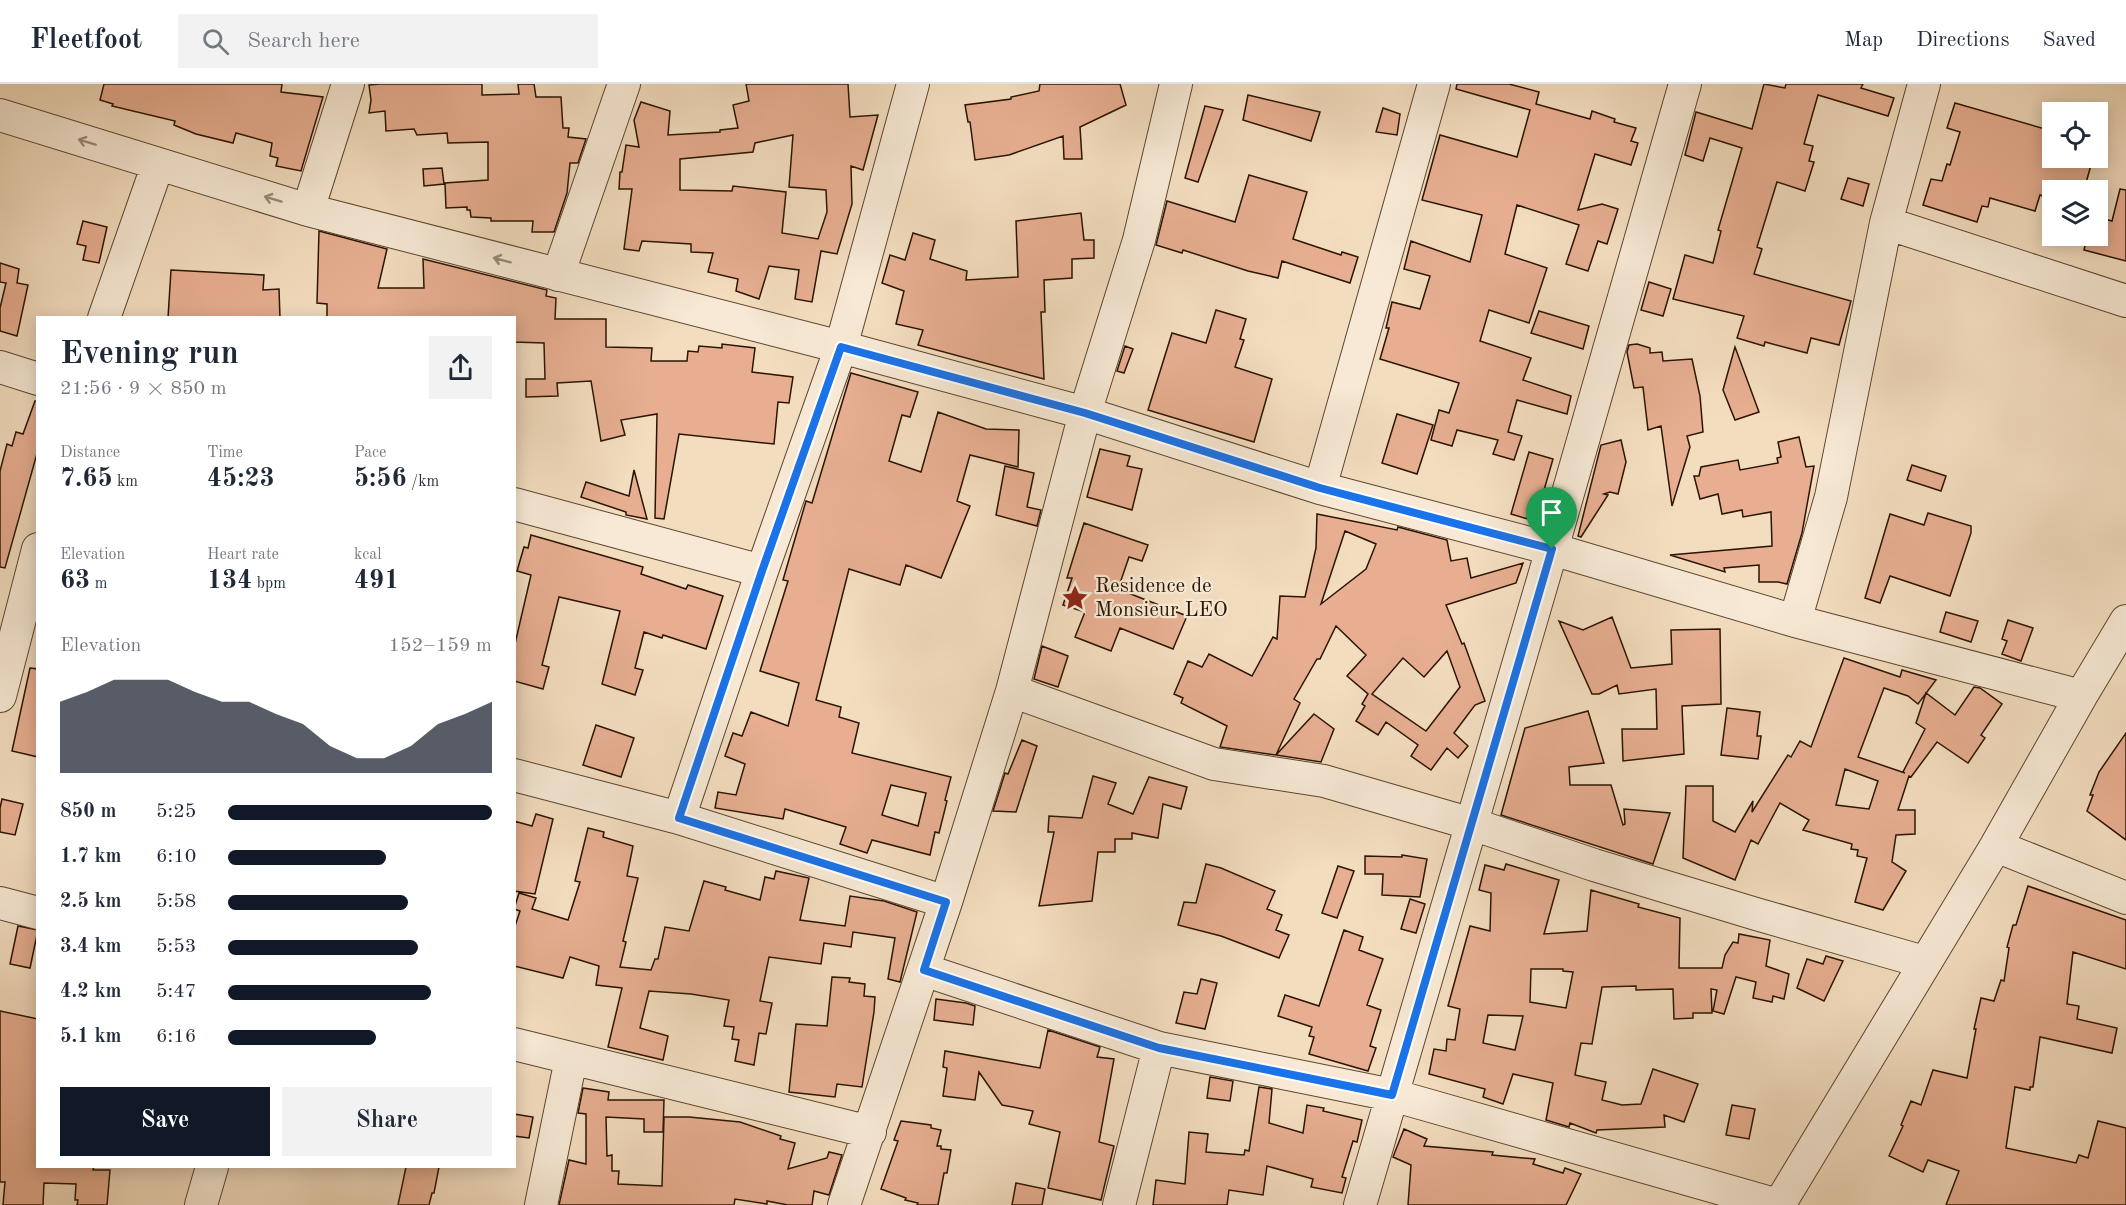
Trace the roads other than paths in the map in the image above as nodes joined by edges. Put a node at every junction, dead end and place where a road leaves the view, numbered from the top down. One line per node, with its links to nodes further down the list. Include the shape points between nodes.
1 (348, 84): 10 (street)
2 (624, 84): 12 (street)
3 (913, 84): 15 (street)
4 (1176, 84): 18 (street, via 1139,240)
5 (1434, 84): 19 (street)
6 (1684, 84): 21 (street)
7 (1924, 84): 11 (street)
8 (0, 115): 9 (street, one-way to 8)
9 (158, 164): 10 (street, one-way to 9); 14 (street)
10 (308, 210): 12 (street, one-way to 10)
11 (1886, 223): 13 (street); 24 (street, via 1831,497)
12 (558, 275): 15 (street)
13 (2126, 301)
14 (105, 316)
15 (841, 347): 18 (street); 23 (street)
16 (0, 367): 17 (street)
17 (36, 378)
18 (1085, 413): 19 (street); 26 (street)
19 (1320, 488): 21 (street)
20 (516, 505): 23 (street)
21 (1552, 549): 24 (street); 31 (street)
22 (36, 557): 27 (street)
23 (762, 571): 30 (street)
24 (1795, 621): 28 (street)
25 (2126, 621): 28 (street)
26 (1012, 691): 31 (street, via 1214,764 1324,781); 34 (street)
27 (0, 696)
28 (2081, 696): 32 (street)
29 (516, 776): 30 (street)
30 (679, 818): 34 (street)
31 (1472, 824): 37 (street, via 1594,865); 42 (street)
32 (1996, 846): 33 (street); 37 (street)
33 (2126, 898)
34 (946, 902): 38 (street)
35 (0, 903): 36 (street)
36 (36, 912)
37 (1924, 962): 50 (street)
38 (924, 970): 40 (street); 43 (street)
39 (516, 1045): 41 (street)
40 (1159, 1048): 42 (street); 48 (street)
41 (571, 1059): 43 (street); 46 (street)
42 (1392, 1095): 49 (street); 50 (street)
43 (870, 1132): 47 (street)
44 (212, 1168): 45 (street)
45 (201, 1205)
46 (541, 1205)
47 (844, 1205)
48 (1119, 1205)
49 (1360, 1205)
50 (1778, 1205)

